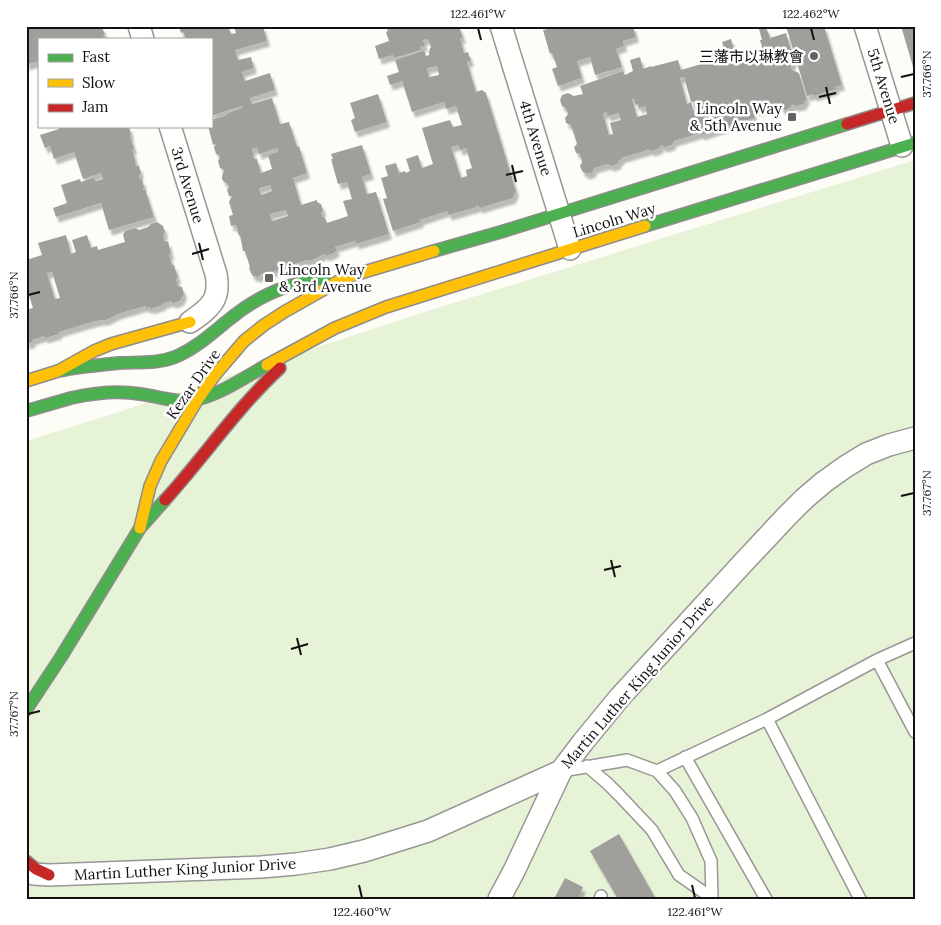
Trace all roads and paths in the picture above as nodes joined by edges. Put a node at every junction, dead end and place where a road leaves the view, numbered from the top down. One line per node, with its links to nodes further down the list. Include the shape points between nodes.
1 (139, 26): 4 (street)
2 (501, 26): 9 (street, 4th Avenue)
3 (865, 26): 6 (street, 5th Avenue)
4 (143, 38)
5 (915, 102): 6 (main road, Lincoln Way)
6 (891, 110): 8 (street, 5th Avenue); 9 (main road, Lincoln Way)
7 (171, 128): 12 (street, 3rd Avenue, via 218,285 206,311)
8 (908, 144): 10 (main road, Lincoln Way)
9 (560, 213): 10 (street, 4th Avenue); 11 (main road, Lincoln Way)
10 (570, 249): 13 (main road, Lincoln Way, via 374,311)
11 (344, 278): 14 (main road, via 313,279 277,291 230,318 192,350 172,358); 16 (main road, Kezar Drive, via 284,312 244,341)
12 (190, 322): 14 (main road, via 111,344)
13 (324, 334): 16 (main road, via 230,386); 19 (main road, Kezar Drive, via 304,347 265,382)
14 (58, 371): 15 (main road)
15 (26, 381)
16 (198, 399): 17 (main road, via 172,401 116,391 71,398); 19 (main road, Kezar Drive, via 150,486)
17 (26, 411)
18 (915, 438): 27 (street, Martin Luther King Junior Drive, via 866,454 831,477 798,505 620,697)
19 (140, 528): 22 (main road, Kezar Drive)
20 (915, 643): 21 (lane)
21 (877, 660): 23 (lane); 24 (lane)
22 (26, 710)
23 (767, 718): 25 (lane); 35 (lane)
24 (915, 732)
25 (684, 757): 28 (lane); 34 (lane)
26 (587, 766): 27 (lane); 28 (lane, via 627,760); 28 (lane, via 652,830 679,875 712,898 712,861 688,811)
27 (561, 771): 31 (street, Martin Luther King Junior Drive, via 428,831 330,859 260,868); 33 (street)
28 (657, 771)
29 (26, 861): 31 (main road)
30 (26, 873): 31 (street, Martin Luther King Junior Drive)
31 (49, 875): 32 (street, Martin Luther King Junior Drive)
32 (26, 882)
33 (499, 899)
34 (766, 899)
35 (860, 899)

